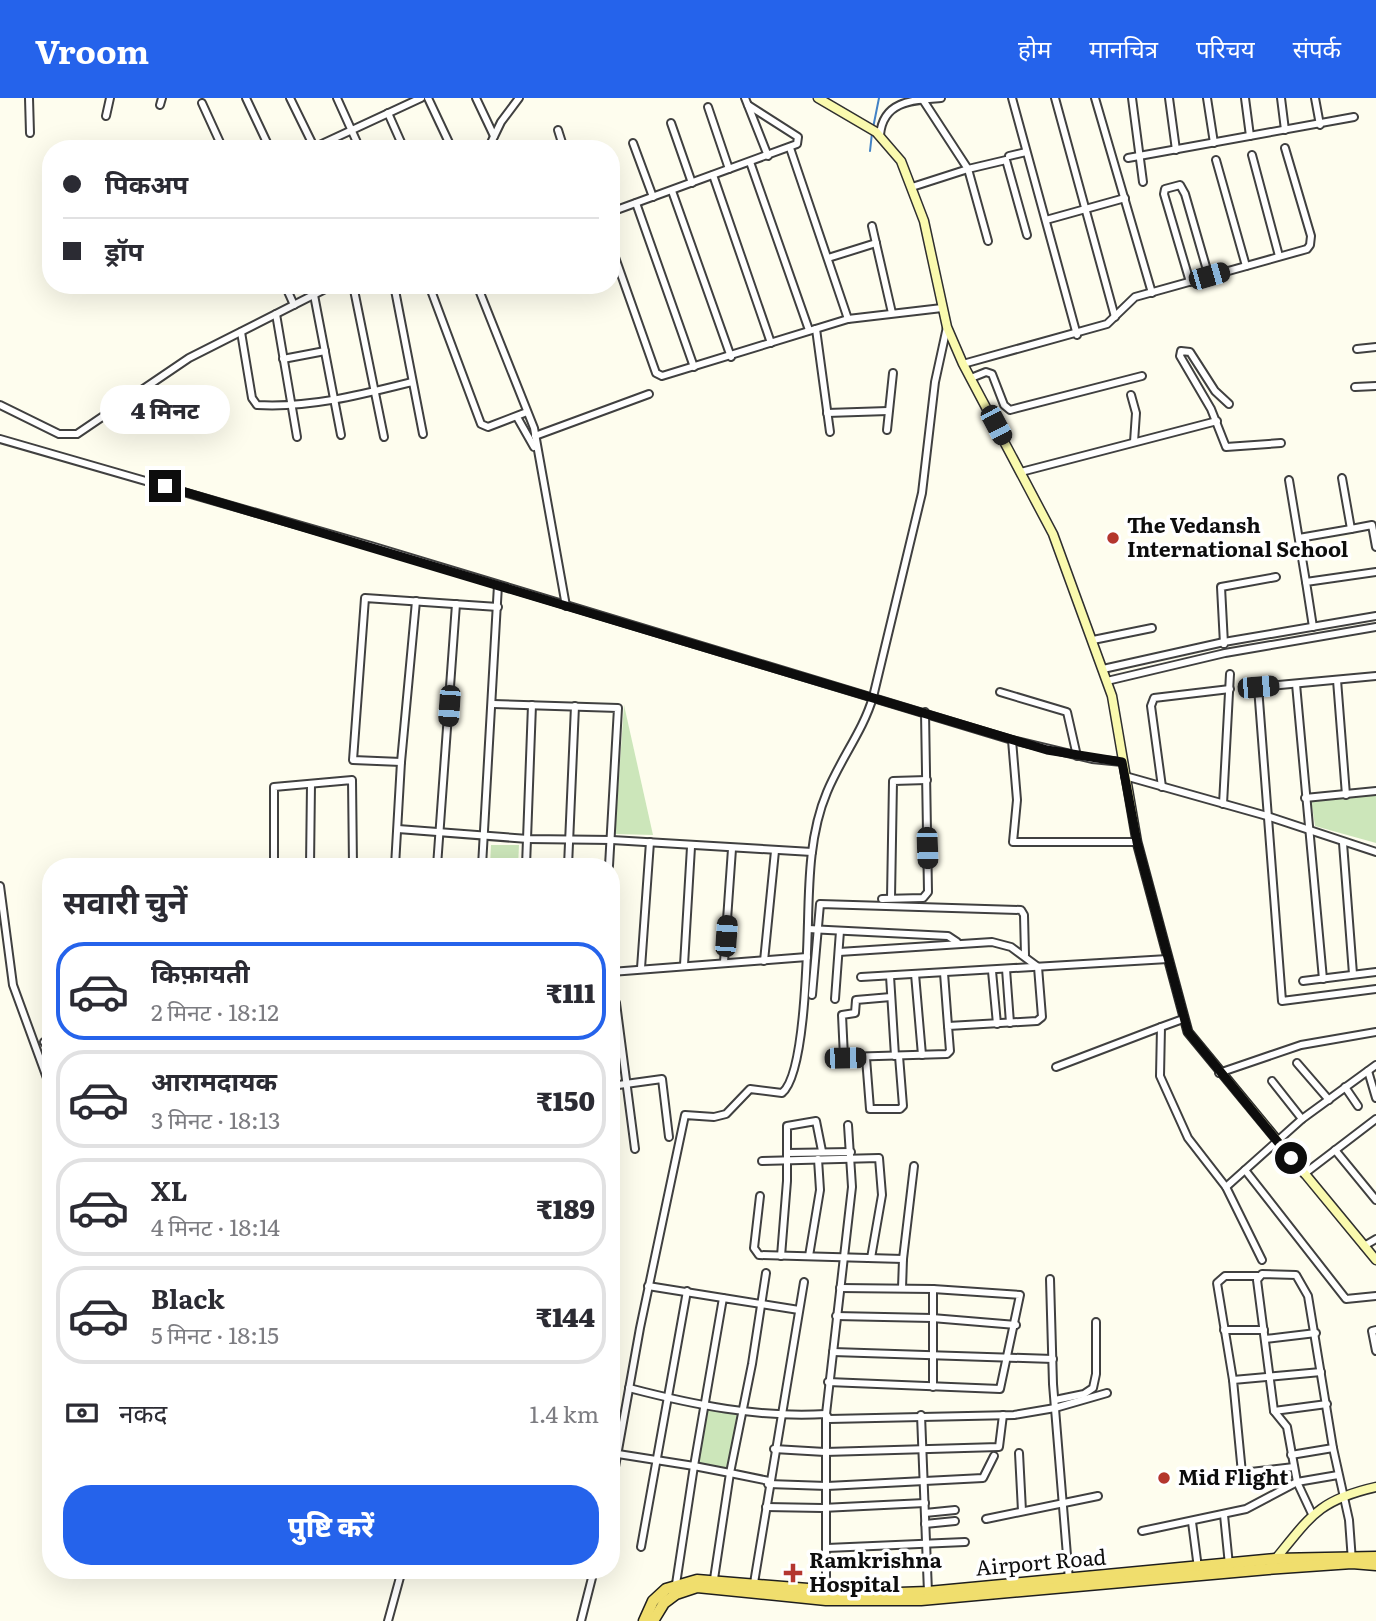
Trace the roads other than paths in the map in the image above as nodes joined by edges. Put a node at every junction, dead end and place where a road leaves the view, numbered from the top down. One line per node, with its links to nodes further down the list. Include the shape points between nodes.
1 (29, 98): 34 (street)
2 (110, 98): 27 (street)
3 (246, 98): 39 (street)
4 (290, 98): 40 (street)
5 (421, 98): 26 (street)
6 (428, 98): 44 (street)
7 (476, 98): 36 (street)
8 (519, 98): 36 (street)
9 (818, 98): 35 (street)
10 (941, 98): 22 (street)
11 (1012, 98): 52 (street)
12 (1055, 98): 71 (street)
13 (1095, 98): 68 (street)
14 (1132, 98): 56 (street)
15 (1169, 98): 51 (street)
16 (1207, 98): 48 (street)
17 (1245, 98): 37 (street)
18 (1281, 98): 33 (street)
19 (1315, 98): 30 (street)
20 (339, 99): 31 (street)
21 (908, 100): 22 (street); 35 (street, via 887,112)
22 (923, 100): 61 (street)
23 (747, 101): 49 (street, via 797,137 797,144); 54 (street)
24 (202, 103): 38 (street)
25 (708, 107): 60 (street)
26 (388, 113): 31 (street); 43 (street)
27 (106, 116)
28 (1354, 117): 30 (street)
29 (671, 123): 64 (street)
30 (1320, 125): 33 (street)
31 (351, 130): 41 (street); 42 (street)
32 (558, 130): 46 (street)
33 (1285, 130): 37 (street)
34 (30, 133)
35 (878, 134): 65 (street, via 901,161)
36 (494, 136): 45 (street)
37 (1250, 136): 48 (street)
38 (219, 140)
39 (266, 140)
40 (309, 140)
41 (330, 140)
42 (355, 140)
43 (400, 140)
44 (448, 140)
45 (492, 140)
46 (561, 140)
47 (633, 143): 67 (street)
48 (1214, 143): 51 (street)
49 (790, 148): 54 (street); 78 (street)
50 (1285, 148): 77 (street, via 1312,241 1307,248)
51 (1176, 150): 56 (street)
52 (1026, 152): 55 (street); 72 (street)
53 (1252, 155): 77 (street)
54 (768, 156): 59 (street)
55 (1009, 156)
56 (1140, 156): 57 (street); 63 (street)
57 (1128, 158)
58 (1216, 160): 79 (street)
59 (750, 162): 60 (street); 97 (street)
60 (729, 169): 62 (street)
61 (968, 169): 65 (street); 74 (street, via 1006,160); 75 (street)
62 (713, 175): 64 (street); 100 (street)
63 (1143, 182)
64 (692, 183): 66 (street)
65 (912, 187): 91 (street)
66 (672, 191): 67 (street); 104 (street)
67 (653, 197): 69 (street)
68 (1125, 198): 71 (street); 83 (street)
69 (636, 203): 70 (street); 107 (street)
70 (620, 208)
71 (1085, 210): 72 (street); 94 (street)
72 (1046, 220): 99 (street)
73 (872, 226): 76 (street)
74 (1027, 235)
75 (988, 241)
76 (876, 243): 78 (street); 92 (street)
77 (1279, 256): 79 (street)
78 (828, 258): 95 (street)
79 (1246, 266): 81 (street)
80 (620, 271): 107 (street, via 656,373 662,376)
81 (1209, 276): 82 (street); 82 (street, via 1185,194 1180,186 1171,186 1164,194)
82 (1190, 282): 83 (street)
83 (1152, 293): 94 (street, via 1135,298)
84 (289, 294): 90 (street)
85 (354, 294): 114 (street)
86 (396, 294): 111 (street)
87 (432, 294): 124 (street, via 481,425)
88 (481, 294): 122 (street)
89 (314, 295): 90 (street); 103 (street)
90 (294, 305): 93 (street)
91 (942, 308): 92 (street); 96 (street)
92 (892, 313): 95 (street)
93 (276, 314): 98 (street); 105 (street)
94 (1115, 317): 99 (street)
95 (848, 319): 97 (street)
96 (947, 327): 106 (street); 167 (street, via 935,383 922,493)
97 (812, 329): 100 (street); 123 (street)
98 (241, 332): 119 (street, via 177,365 77,434 59,434); 120 (street, via 254,403)
99 (1077, 335): 106 (street)
100 (771, 343): 104 (street)
101 (1376, 347): 102 (street)
102 (1357, 349)
103 (325, 351): 105 (street); 117 (street)
104 (731, 357): 107 (street)
105 (283, 359): 120 (street)
106 (963, 365): 110 (street)
107 (694, 368)
108 (893, 373): 121 (street)
109 (1142, 376): 110 (street, via 1010,410 992,374)
110 (971, 378): 137 (street)
111 (412, 383): 114 (street); 128 (street)
112 (1355, 387): 113 (street)
113 (1376, 387)
114 (374, 391): 117 (street); 132 (street)
115 (649, 394): 130 (street)
116 (1131, 395): 134 (street, via 1136,413)
117 (334, 400): 120 (street); 129 (street)
118 (1229, 404): 125 (street, via 1190,352 1181,351)
119 (0, 405)
120 (291, 407): 131 (street)
121 (888, 411): 123 (street); 126 (street)
122 (527, 412): 124 (street); 130 (street)
123 (827, 413): 127 (street)
124 (517, 417): 136 (street)
125 (1217, 421): 134 (street); 135 (street, via 1223,443 1230,449)
126 (887, 430)
127 (830, 432)
128 (423, 434)
129 (341, 435)
130 (535, 436): 136 (street)
131 (297, 437)
132 (384, 437)
133 (0, 439): 147 (street)
134 (1134, 442): 137 (street)
135 (1281, 443)
136 (535, 449): 150 (street)
137 (1021, 472): 156 (street, via 1053,534)
138 (1342, 478): 141 (street)
139 (1289, 480): 142 (street)
140 (1374, 525): 141 (street); 143 (street)
141 (1351, 529): 142 (street)
142 (1299, 538): 146 (street)
143 (1376, 547)
144 (1376, 572): 146 (street)
145 (1276, 577): 157 (street, via 1221,587)
146 (1306, 582): 153 (street)
147 (498, 585): 150 (street); 151 (street)
148 (416, 601): 149 (street); 174 (street); 174 (street, via 365,598 353,760)
149 (456, 604): 151 (street); 187 (street)
150 (566, 606): 167 (street)
151 (498, 607): 168 (street)
152 (1376, 616): 153 (street)
153 (1313, 626): 157 (street)
154 (1376, 627): 158 (street)
155 (1152, 628): 156 (street)
156 (1093, 640): 159 (street)
157 (1224, 642): 158 (street); 159 (street)
158 (1225, 653): 163 (street)
159 (1103, 669): 163 (street)
160 (1230, 674): 165 (street)
161 (1376, 676): 162 (street)
162 (1337, 680): 164 (street); 181 (street)
163 (1107, 681): 175 (street)
164 (1296, 684): 182 (street); 184 (street, via 1258,687)
165 (1230, 689): 179 (street, via 1154,698 1151,706); 183 (street)
166 (1000, 692): 173 (street, via 1067,712)
167 (873, 696): 171 (street); 198 (street, via 866,720 827,790)
168 (493, 704): 169 (street); 188 (street)
169 (533, 705): 170 (street); 189 (street)
170 (575, 706): 190 (street, via 618,708); 191 (street)
171 (925, 712): 172 (street); 177 (street)
172 (1012, 740): 173 (street); 193 (street, via 1017,800 1013,842)
173 (1077, 756): 175 (street)
174 (401, 762): 185 (street)
175 (1122, 762): 176 (street)
176 (1125, 776): 179 (street); 193 (street)
177 (927, 780): 210 (street, via 928,892 923,898); 210 (street, via 893,780)
178 (311, 783): 200 (street, via 274,787); 201 (street); 202 (street, via 352,780)
179 (1162, 787): 183 (street)
180 (1376, 791): 181 (street)
181 (1346, 795): 182 (street)
182 (1305, 798): 186 (street)
183 (1223, 804): 184 (street)
184 (1267, 816): 186 (street); 238 (street, via 1282,1001)
185 (398, 829): 187 (street); 203 (street)
186 (1309, 832): 194 (street); 236 (street)
187 (440, 833): 188 (street); 204 (street)
188 (485, 836): 189 (street); 205 (street)
189 (528, 839): 191 (street); 206 (street)
190 (612, 839): 191 (street); 192 (street); 208 (street)
191 (570, 841): 207 (street)
192 (650, 842): 195 (street); 226 (street)
193 (1137, 842): 221 (street)
194 (1343, 843): 199 (street); 233 (street)
195 (691, 847): 196 (street); 224 (street)
196 (732, 849): 197 (street); 223 (street)
197 (775, 851): 198 (street); 222 (street)
198 (812, 852): 212 (street)
199 (1376, 852)
200 (274, 858)
201 (310, 858)
202 (353, 858)
203 (396, 858)
204 (438, 858)
205 (483, 858)
206 (527, 858)
207 (569, 858)
208 (611, 858)
209 (0, 886): 253 (street, via 13,985)
210 (891, 898): 211 (street)
211 (882, 899)
212 (808, 929): 213 (street); 220 (street)
213 (817, 929): 214 (street); 219 (street, via 821,903 1019,909 1024,915); 239 (street)
214 (840, 931): 215 (street); 218 (street)
215 (895, 935): 216 (street, via 948,936); 217 (street)
216 (957, 942): 217 (street); 219 (street, via 998,943)
217 (895, 946): 218 (street)
218 (839, 952): 241 (street)
219 (1025, 955): 225 (street)
220 (807, 957): 222 (street); 298 (street, via 800,1032 786,1090 778,1095 750,1089 732,1111 720,1116 685,1115)
221 (1168, 958): 225 (street); 242 (street)
222 (764, 961): 223 (street)
223 (724, 962): 224 (street)
224 (684, 965): 226 (street)
225 (1038, 967): 227 (street); 243 (street, via 1041,1020)
226 (641, 968): 228 (street)
227 (1006, 969): 229 (street); 243 (street)
228 (620, 971)
229 (992, 971): 231 (street); 244 (street)
230 (1375, 972): 233 (street); 238 (street)
231 (944, 973): 232 (street); 245 (street)
232 (915, 974): 234 (street); 249 (street)
233 (1353, 974): 236 (street)
234 (890, 976): 235 (street); 240 (street)
235 (860, 977)
236 (1323, 979): 237 (street)
237 (1303, 981)
238 (1376, 987)
239 (812, 995)
240 (891, 997): 250 (street); 251 (street, via 856,1000 855,1013 842,1015 844,1057)
241 (835, 999)
242 (1183, 1019): 246 (street); 257 (street)
243 (1010, 1023): 244 (street)
244 (997, 1024): 245 (street)
245 (947, 1026): 249 (street, via 948,1053)
246 (1161, 1027): 255 (street); 282 (street, via 1160,1076 1194,1150)
247 (1376, 1032): 257 (street, via 1301,1045)
248 (620, 1037): 261 (street)
249 (922, 1055): 250 (street)
250 (897, 1056): 251 (street); 251 (street, via 900,1109 870,1109)
251 (866, 1058)
252 (1297, 1063): 265 (street)
253 (42, 1064)
254 (1376, 1065): 256 (street)
255 (1056, 1067)
256 (1368, 1071): 263 (street); 264 (street)
257 (1219, 1073): 271 (street)
258 (672, 1078): 259 (street)
259 (662, 1079): 261 (street); 270 (street)
260 (1272, 1080): 267 (street)
261 (626, 1084): 262 (street); 272 (street)
262 (620, 1085)
263 (1345, 1087): 265 (street); 266 (street)
264 (1376, 1098)
265 (1329, 1100): 267 (street)
266 (1358, 1106)
267 (1302, 1119): 271 (street)
268 (1376, 1119): 273 (street)
269 (848, 1125): 275 (street)
270 (668, 1137)
271 (1277, 1142): 280 (street); 281 (street)
272 (635, 1149)
273 (1335, 1150): 281 (street); 284 (street)
274 (821, 1152): 275 (street); 276 (street); 276 (street, via 818,1123 811,1120 786,1127)
275 (851, 1155): 277 (street); 289 (street, via 852,1187); 290 (street, via 879,1158 882,1195)
276 (787, 1157): 277 (street); 278 (street); 287 (street)
277 (818, 1159): 288 (street, via 820,1191)
278 (762, 1161)
279 (914, 1166): 291 (street)
280 (1245, 1170): 282 (street); 303 (street, via 1346,1299)
281 (1304, 1174): 286 (street)
282 (1226, 1187): 292 (street)
283 (760, 1196): 287 (street, via 755,1251)
284 (1376, 1200)
285 (1376, 1239): 286 (street)
286 (1364, 1246): 293 (street)
287 (781, 1256): 288 (street)
288 (808, 1256): 289 (street)
289 (843, 1256): 290 (street); 299 (street)
290 (871, 1258): 291 (street)
291 (903, 1259): 300 (street)
292 (1262, 1260)
293 (1376, 1260)
294 (766, 1273): 305 (street)
295 (1258, 1276): 311 (street, via 1219,1279); 312 (street); 314 (street, via 1290,1274 1300,1279)
296 (1050, 1279): 320 (street)
297 (804, 1282): 306 (street)
298 (648, 1286): 302 (street); 326 (street)
299 (840, 1288): 300 (street); 307 (street)
300 (902, 1288): 301 (street)
301 (933, 1289): 308 (street); 310 (street, via 1020,1295)
302 (687, 1291): 304 (street); 328 (street)
303 (1376, 1296)
304 (723, 1298): 305 (street); 331 (street)
305 (761, 1304): 306 (street); 334 (street)
306 (799, 1310): 338 (street)
307 (836, 1316): 308 (street); 317 (street)
308 (932, 1318): 310 (street); 318 (street)
309 (1096, 1322): 329 (street, via 1093,1388)
310 (1016, 1325): 319 (street)
311 (1224, 1330): 312 (street); 323 (street)
312 (1264, 1330): 315 (street)
313 (1376, 1331): 316 (street, via 1371,1331)
314 (1316, 1333): 315 (street); 321 (street)
315 (1265, 1339): 322 (street)
316 (1376, 1351)
317 (833, 1352): 318 (street); 324 (street)
318 (933, 1355): 319 (street); 325 (street)
319 (1006, 1358): 320 (street); 325 (street, via 1000,1389)
320 (1053, 1359): 329 (street)
321 (1321, 1372): 322 (street); 330 (street)
322 (1270, 1379): 323 (street); 333 (street)
323 (1233, 1380): 351 (street, via 1242,1473)
324 (828, 1382): 325 (street); 335 (street)
325 (933, 1387)
326 (629, 1388): 328 (street); 339 (street)
327 (1107, 1393): 332 (street)
328 (667, 1398): 331 (street); 349 (street)
329 (1055, 1400): 332 (street)
330 (1327, 1404): 333 (street); 342 (street)
331 (706, 1406): 334 (street); 350 (street)
332 (1055, 1408): 337 (street); 362 (street)
333 (1275, 1411): 347 (street, via 1287,1427)
334 (742, 1412): 338 (street); 352 (street)
335 (826, 1414): 336 (street, via 829,1419); 338 (street); 344 (street)
336 (921, 1415): 337 (street); 341 (street)
337 (1003, 1415): 341 (street, via 999,1447)
338 (782, 1417): 343 (street)
339 (621, 1436): 340 (street)
340 (620, 1442)
341 (923, 1448): 344 (street); 354 (street)
342 (1333, 1448): 347 (street); 353 (street)
343 (774, 1449): 344 (street); 356 (street)
344 (825, 1452): 357 (street)
345 (1019, 1453): 366 (street)
346 (620, 1454): 349 (street)
347 (1291, 1455): 351 (street)
348 (994, 1456): 354 (street, via 983,1478)
349 (656, 1460): 350 (street); 377 (street)
350 (694, 1466): 352 (street); 391 (street)
351 (1294, 1467): 355 (street)
352 (730, 1473): 356 (street); 388 (street)
353 (1338, 1475): 355 (street); 359 (street)
354 (924, 1480): 357 (street); 361 (street)
355 (1297, 1482): 368 (street); 369 (street, via 1263,1503)
356 (769, 1483): 357 (street); 363 (street)
357 (827, 1486): 364 (street)
358 (1376, 1487): 359 (street)
359 (1343, 1494): 368 (street); 381 (street)
360 (1098, 1496): 362 (street)
361 (925, 1503): 364 (street); 367 (street)
362 (1064, 1503): 366 (street); 389 (street)
363 (766, 1507): 364 (street); 390 (street)
364 (828, 1508): 378 (street)
365 (955, 1510): 367 (street)
366 (1022, 1511): 370 (street)
367 (925, 1513): 373 (street)
368 (1312, 1514): 380 (street)
369 (1224, 1515): 372 (street); 382 (street)
370 (986, 1519)
371 (956, 1521): 373 (street)
372 (1192, 1522): 374 (street); 384 (street)
373 (925, 1524): 376 (street)
374 (1142, 1531)
375 (965, 1542): 376 (street)
376 (927, 1546): 378 (street); 392 (street)
377 (641, 1547)
378 (827, 1548): 393 (street)
379 (1376, 1558): 381 (main road, Airport Road)
380 (1275, 1559): 381 (main road, Airport Road); 382 (main road, Airport Road); 385 (street)
381 (1352, 1559): 383 (main road, Airport Road); 385 (main road, Airport Road)
382 (1229, 1564): 384 (main road, Airport Road)
383 (1376, 1565)
384 (1198, 1568): 389 (main road, Airport Road)
385 (1268, 1569): 393 (main road, Airport Road, via 921,1600)
386 (400, 1579): 394 (street)
387 (592, 1579): 395 (street)
388 (714, 1579): 390 (main road, Airport Road); 391 (main road, Airport Road)
389 (1069, 1580): 392 (main road, Airport Road)
390 (754, 1583): 393 (main road, Airport Road)
391 (676, 1584): 396 (main road, via 653,1601)
392 (928, 1592): 393 (main road, Airport Road)
393 (826, 1595): 397 (main road, Airport Road, via 697,1587 664,1603)
394 (388, 1621)
395 (580, 1621)
396 (644, 1621)
397 (653, 1621)

